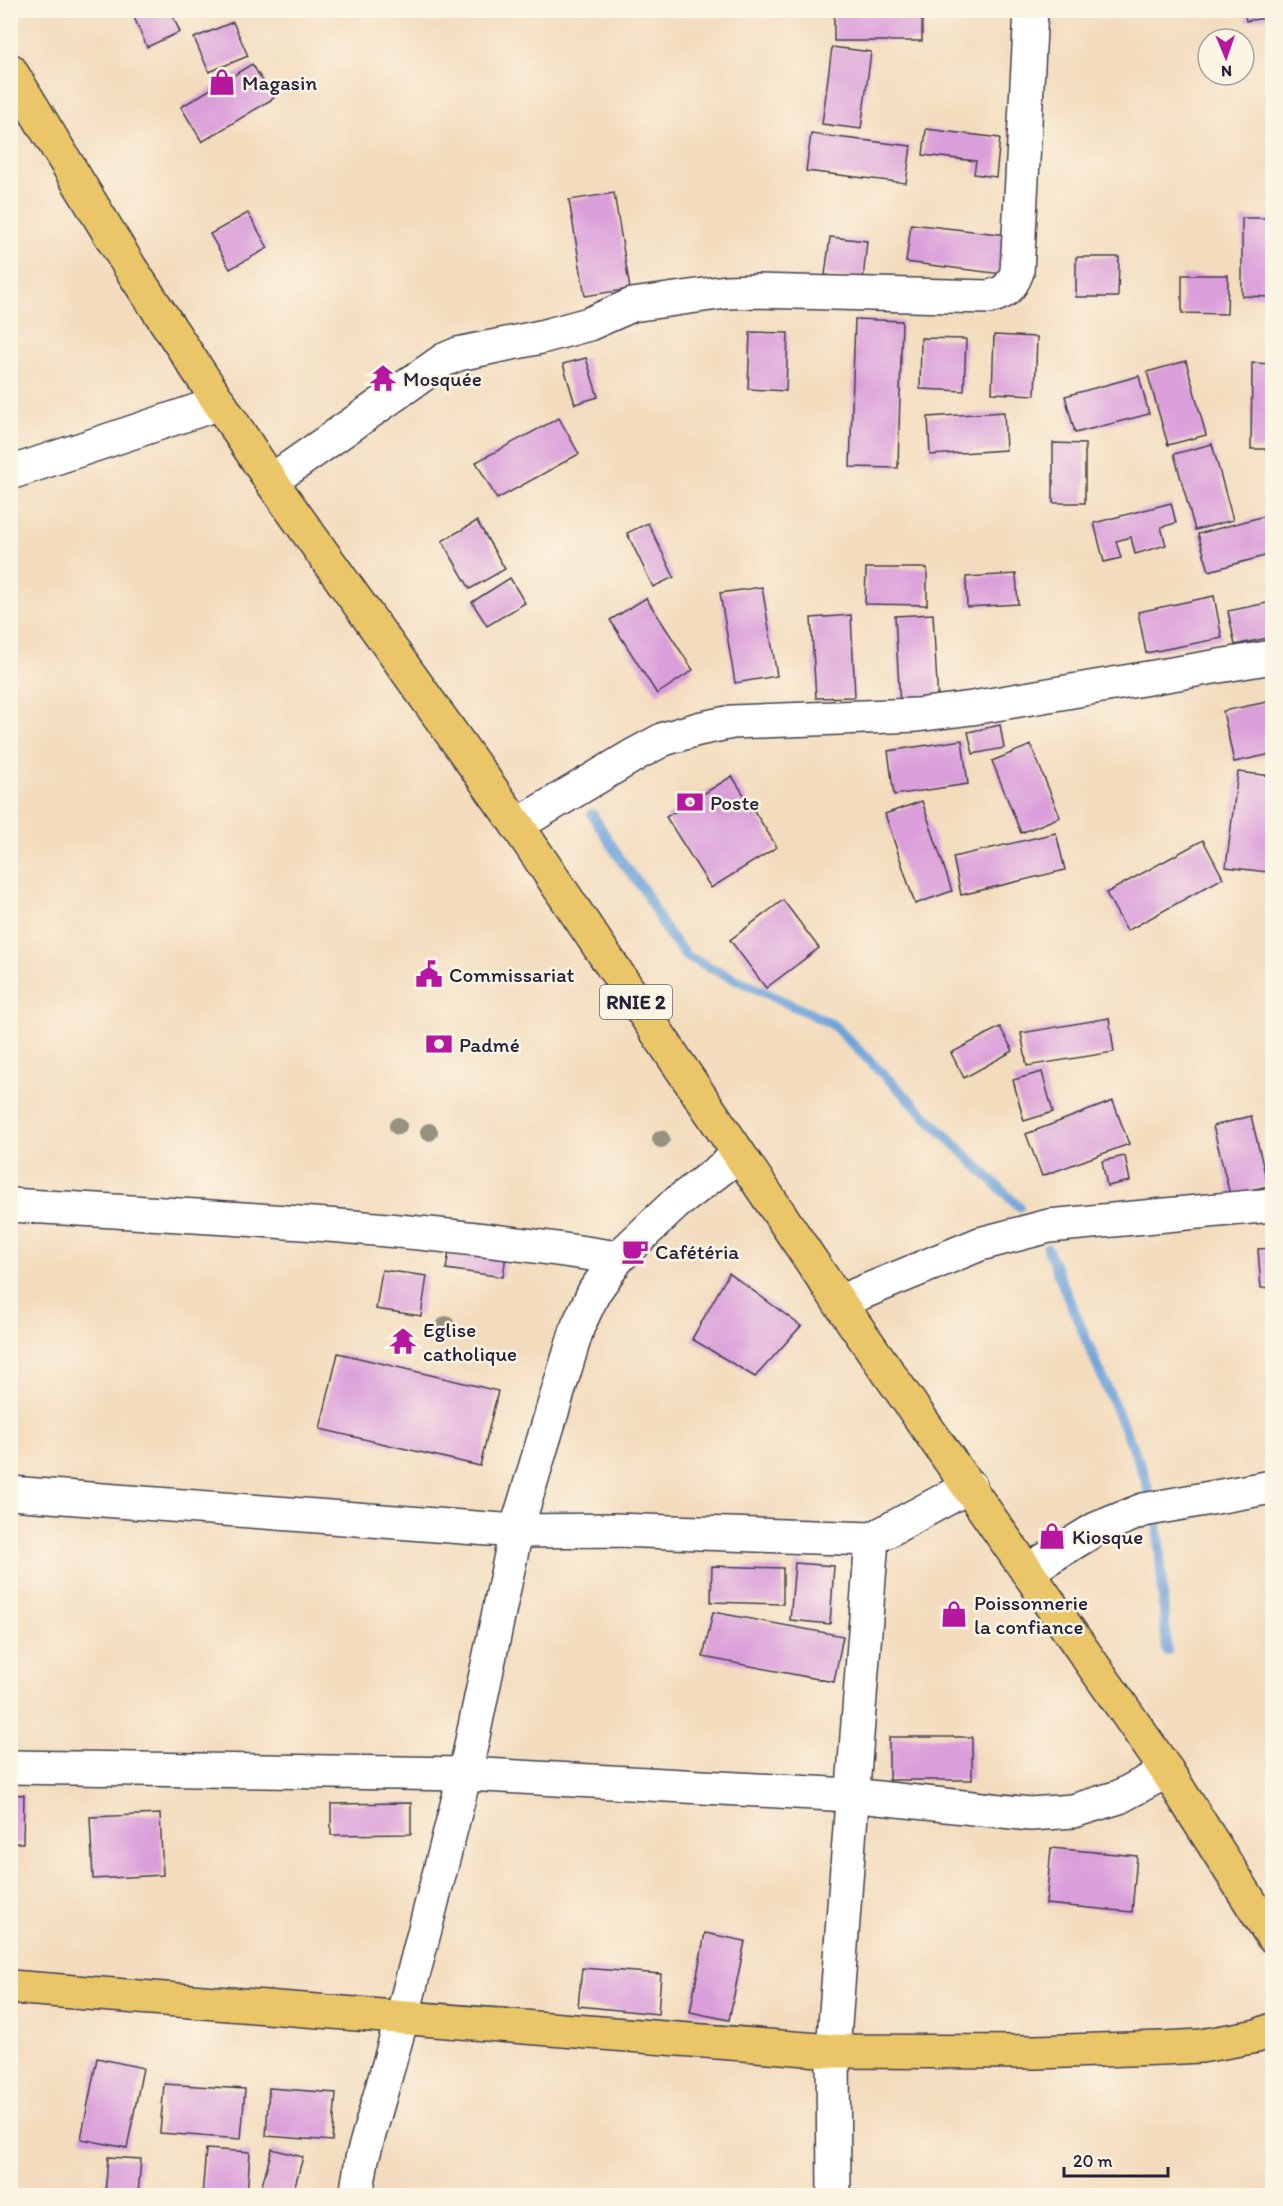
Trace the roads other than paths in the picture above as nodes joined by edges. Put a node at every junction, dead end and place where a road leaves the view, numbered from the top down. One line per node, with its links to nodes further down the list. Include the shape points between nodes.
1 (1030, 10): 5 (street, via 1017,272 1004,294 989,297 756,291 632,305 589,324 444,360)
2 (10, 70): 3 (main road, RNIE 2, via 131,269)
3 (220, 403): 4 (street); 5 (main road, RNIE 2)
4 (10, 472)
5 (271, 481): 7 (main road, RNIE 2)
6 (1272, 657): 7 (street, via 917,715 732,722 698,729 664,739)
7 (517, 825): 8 (main road, RNIE 2)
8 (739, 1155): 11 (street, via 675,1204); 12 (main road, RNIE 2)
9 (10, 1205): 11 (street, via 344,1225)
10 (1272, 1205): 12 (street, via 1049,1226 980,1244)
11 (618, 1258): 16 (street, via 594,1292 578,1326)
12 (839, 1302): 13 (main road, RNIE 2)
13 (969, 1486): 17 (street); 18 (main road, RNIE 2)
14 (1272, 1487): 18 (street, via 1143,1510 1096,1529)
15 (10, 1493): 16 (street)
16 (516, 1531): 17 (street, via 615,1530); 21 (street)
17 (872, 1539): 22 (street)
18 (1027, 1571): 20 (main road, RNIE 2)
19 (10, 1767): 21 (street)
20 (1167, 1772): 22 (street, via 1119,1797 1073,1811 1030,1814); 23 (main road, RNIE 2)
21 (465, 1774): 22 (street); 25 (street)
22 (850, 1795): 27 (street)
23 (1271, 1931)
24 (10, 1987): 25 (main road)
25 (402, 2018): 27 (main road); 28 (street, via 362,2159)
26 (1272, 2030): 27 (main road, via 1201,2046 1162,2048)
27 (833, 2051): 29 (street)
28 (356, 2196)
29 (834, 2196)

